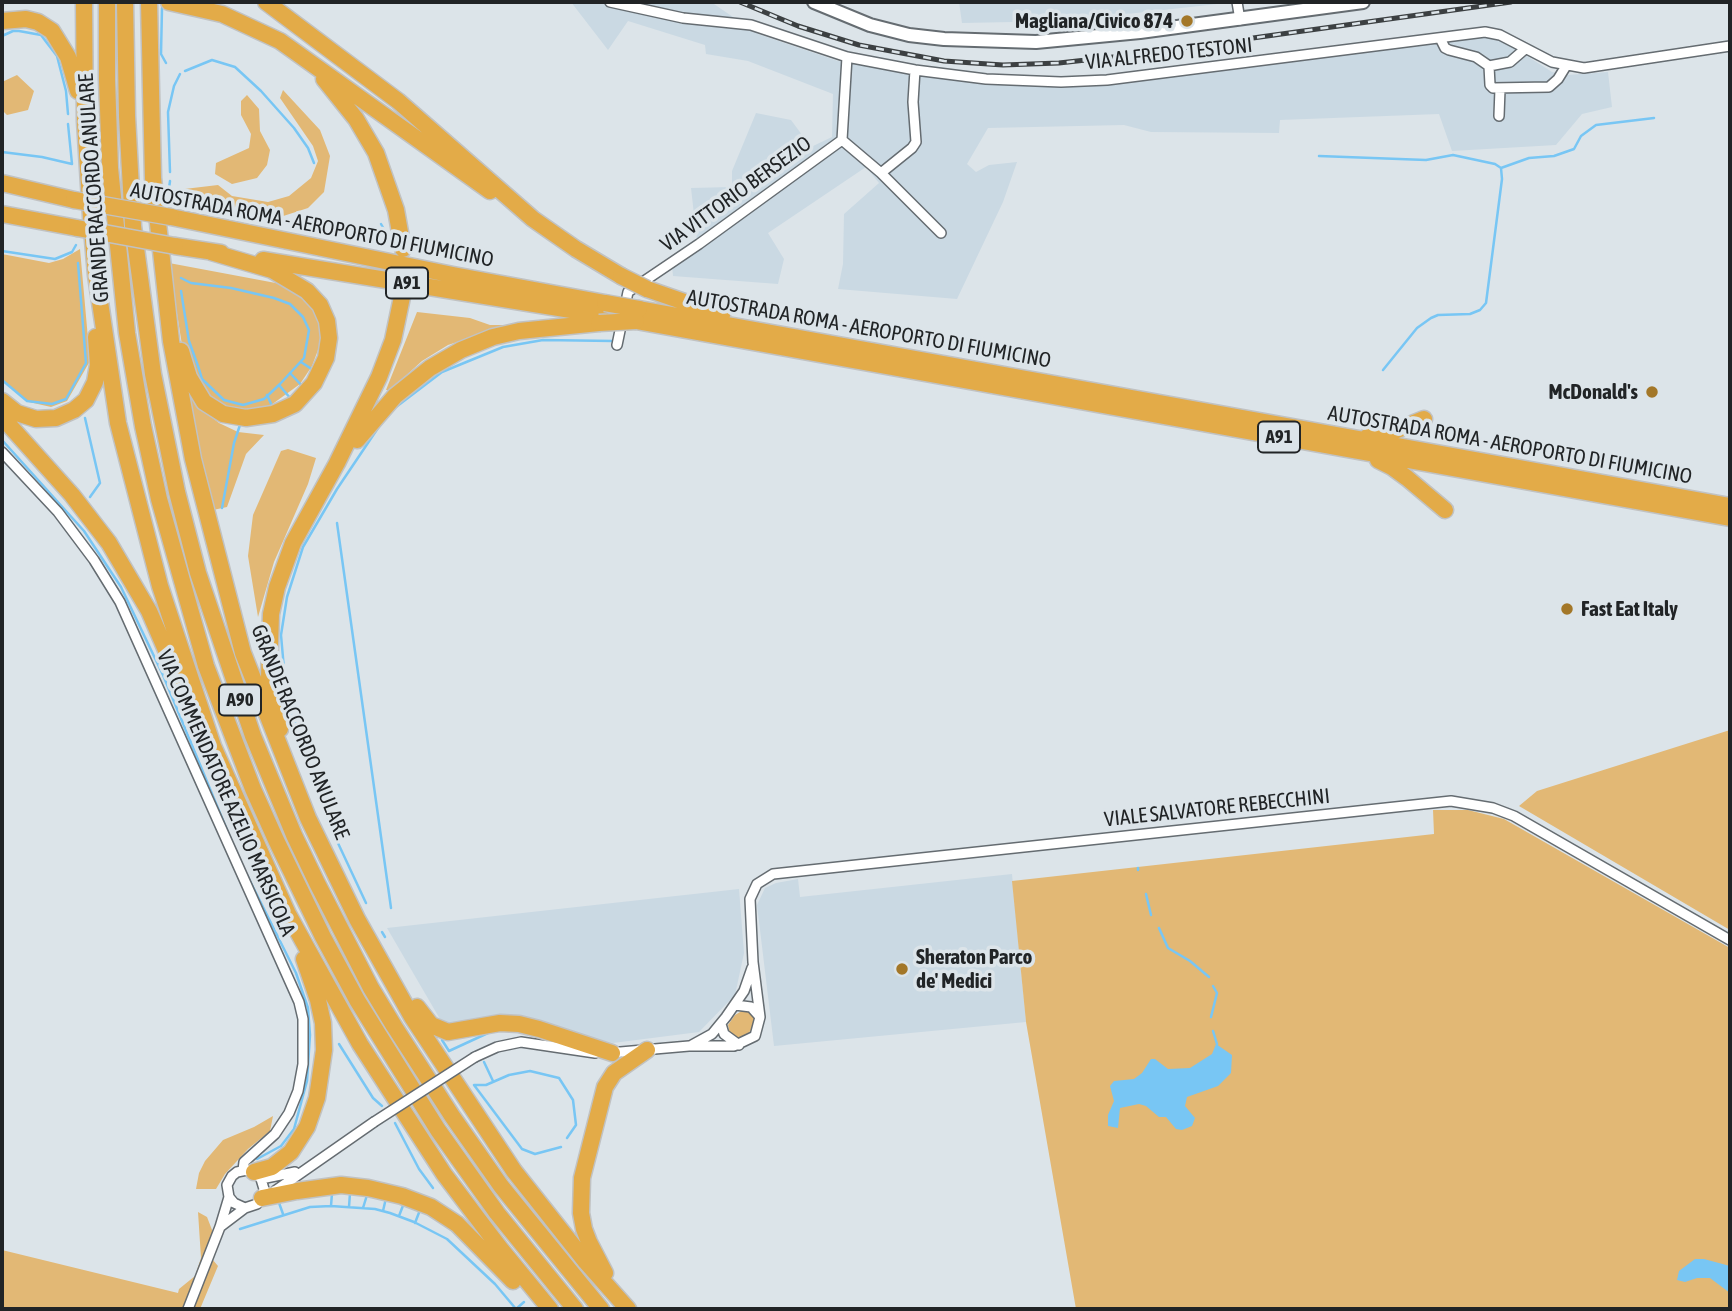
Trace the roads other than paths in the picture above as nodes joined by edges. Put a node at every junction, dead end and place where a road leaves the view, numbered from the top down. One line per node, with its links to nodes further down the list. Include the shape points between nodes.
1 (84, 2): 23 (highway, GRANDE RACCORDO ANULARE)
2 (107, 2): 72 (highway, GRANDE RACCORDO ANULARE / A90, via 110,168 127,334 159,499 206,666 276,840 368,1019 477,1185)
3 (125, 2): 73 (highway, GRANDE RACCORDO ANULARE / A90, via 133,226 153,374 198,573 253,736 317,883 394,1026 501,1186)
4 (149, 2): 34 (highway, GRANDE RACCORDO ANULARE)
5 (266, 2): 27 (highway, via 391,95)
6 (610, 2): 17 (street, VIA ALFREDO TESTONI, via 683,18 751,25)
7 (814, 2): 11 (main road, via 900,33 989,41 1074,39)
8 (1237, 2): 11 (street)
9 (1363, 2): 11 (main road)
10 (177, 3): 14 (highway, via 230,17)
11 (1240, 20)
12 (2, 21): 23 (highway, via 30,20 57,38 71,65)
13 (1440, 38): 16 (street, VIA ALFREDO TESTONI, via 1489,32); 18 (street, via 1445,48); 20 (street, VIA ALFREDO TESTONI, via 1107,80 986,79)
14 (280, 41): 27 (highway); 32 (highway, via 323,78 364,130 392,196)
15 (1730, 46): 19 (street, VIA ALFREDO TESTONI, via 1592,68)
16 (1525, 49): 18 (street, via 1510,62); 19 (street, VIA ALFREDO TESTONI)
17 (847, 57): 20 (street, VIA ALFREDO TESTONI); 24 (street, VIA VITTORIO BERSEZIO)
18 (1489, 66): 21 (street, via 1490,85)
19 (1566, 66): 21 (street, via 1549,87)
20 (915, 71): 25 (street, via 916,142)
21 (1500, 89): 22 (street)
22 (1499, 116)
23 (85, 121): 35 (highway, GRANDE RACCORDO ANULARE)
24 (842, 140): 25 (street); 40 (street, VIA VITTORIO BERSEZIO, via 628,292)
25 (880, 173): 31 (street)
26 (2, 185): 37 (highway, AUTOSTRADA ROMA - AEROPORTO DI FIUMICINO / A91, bridge, via 453,275)
27 (519, 208): 39 (highway, bridge, via 576,249 647,289)
28 (2, 214): 30 (highway, AUTOSTRADA ROMA - AEROPORTO DI FIUMICINO / A91)
29 (2, 224): 30 (highway)
30 (77, 228): 33 (highway, AUTOSTRADA ROMA - AEROPORTO DI FIUMICINO / A91, bridge)
31 (941, 233)
32 (402, 249)
33 (211, 252): 34 (highway, via 292,280 324,311 329,338 323,366 305,394 285,410 243,418 223,414 201,398 184,363); 37 (highway, AUTOSTRADA ROMA - AEROPORTO DI FIUMICINO / A91)
34 (160, 261): 51 (highway, GRANDE RACCORDO ANULARE, via 182,406 227,597 243,653)
35 (96, 275): 41 (highway, via 98,365 88,396 71,412 48,420 25,416); 50 (highway, GRANDE RACCORDO ANULARE, via 118,423 149,550 213,746)
36 (402, 297): 46 (highway, via 386,360)
37 (602, 314): 38 (highway, AUTOSTRADA ROMA - AEROPORTO DI FIUMICINO / A91, bridge); 46 (highway, via 501,334 447,357 390,401)
38 (638, 315): 39 (highway, AUTOSTRADA ROMA - AEROPORTO DI FIUMICINO / A91); 44 (highway, AUTOSTRADA ROMA - AEROPORTO DI FIUMICINO / A91)
39 (825, 343): 44 (highway, AUTOSTRADA ROMA - AEROPORTO DI FIUMICINO / A91)
40 (617, 345)
41 (2, 401)
42 (2, 417): 50 (highway, via 72,495 122,562)
43 (1424, 419): 44 (highway)
44 (1351, 444): 47 (highway, AUTOSTRADA ROMA - AEROPORTO DI FIUMICINO / A91); 48 (highway, via 1392,467); 49 (highway, AUTOSTRADA ROMA - AEROPORTO DI FIUMICINO / A91)
45 (2, 452): 64 (street, VIA COMMENDATORE AZELIO MARSICOLA, via 58,512 120,601 299,1002 303,1063 298,1091 275,1134 244,1162)
46 (337, 463): 51 (highway, via 293,543 271,614 269,678 284,746)
47 (1730, 506)
48 (1445, 510)
49 (1730, 518)
50 (231, 786): 52 (highway, GRANDE RACCORDO ANULARE)
51 (308, 818): 53 (highway, GRANDE RACCORDO ANULARE)
52 (288, 914): 64 (highway, via 321,1012 322,1067 314,1106 300,1139 272,1167); 71 (highway, GRANDE RACCORDO ANULARE, via 419,1138)
53 (357, 919): 62 (highway, via 436,1028 457,1032 519,1024); 74 (highway, GRANDE RACCORDO ANULARE, via 412,1017 507,1161)
54 (1730, 940): 55 (street, VIALE SALVATORE REBECCHINI, via 1514,816 1472,802 1451,801 773,874 751,894)
55 (754, 962): 56 (street, VIALE SALVATORE REBECCHINI); 57 (street, VIALE SALVATORE REBECCHINI)
56 (735, 1005): 57 (street, via 751,1007); 58 (street, VIALE SALVATORE REBECCHINI)
57 (760, 1017): 59 (street, via 755,1036)
58 (721, 1024): 59 (street, via 724,1034); 60 (street, VIALE SALVATORE REBECCHINI)
59 (739, 1045): 60 (street, VIALE SALVATORE REBECCHINI)
60 (689, 1046): 61 (street, VIALE SALVATORE REBECCHINI)
61 (647, 1050): 62 (street, VIALE SALVATORE REBECCHINI); 74 (highway, via 617,1070 605,1087 580,1198 589,1242)
62 (612, 1053): 63 (street, VIALE SALVATORE REBECCHINI, bridge, via 521,1042 497,1047)
63 (304, 1169): 64 (street, VIALE SALVATORE REBECCHINI, via 281,1176); 66 (street, VIALE SALVATORE REBECCHINI)
64 (253, 1174): 65 (street, via 229,1179); 66 (street, via 264,1189)
65 (229, 1197): 67 (street); 68 (street)
66 (262, 1198): 67 (street); 70 (highway, via 341,1185 420,1202 467,1231)
67 (245, 1208): 68 (street)
68 (220, 1227): 69 (street)
69 (188, 1309)
70 (537, 1309)
71 (550, 1309)
72 (575, 1309)
73 (601, 1309)
74 (629, 1309)

